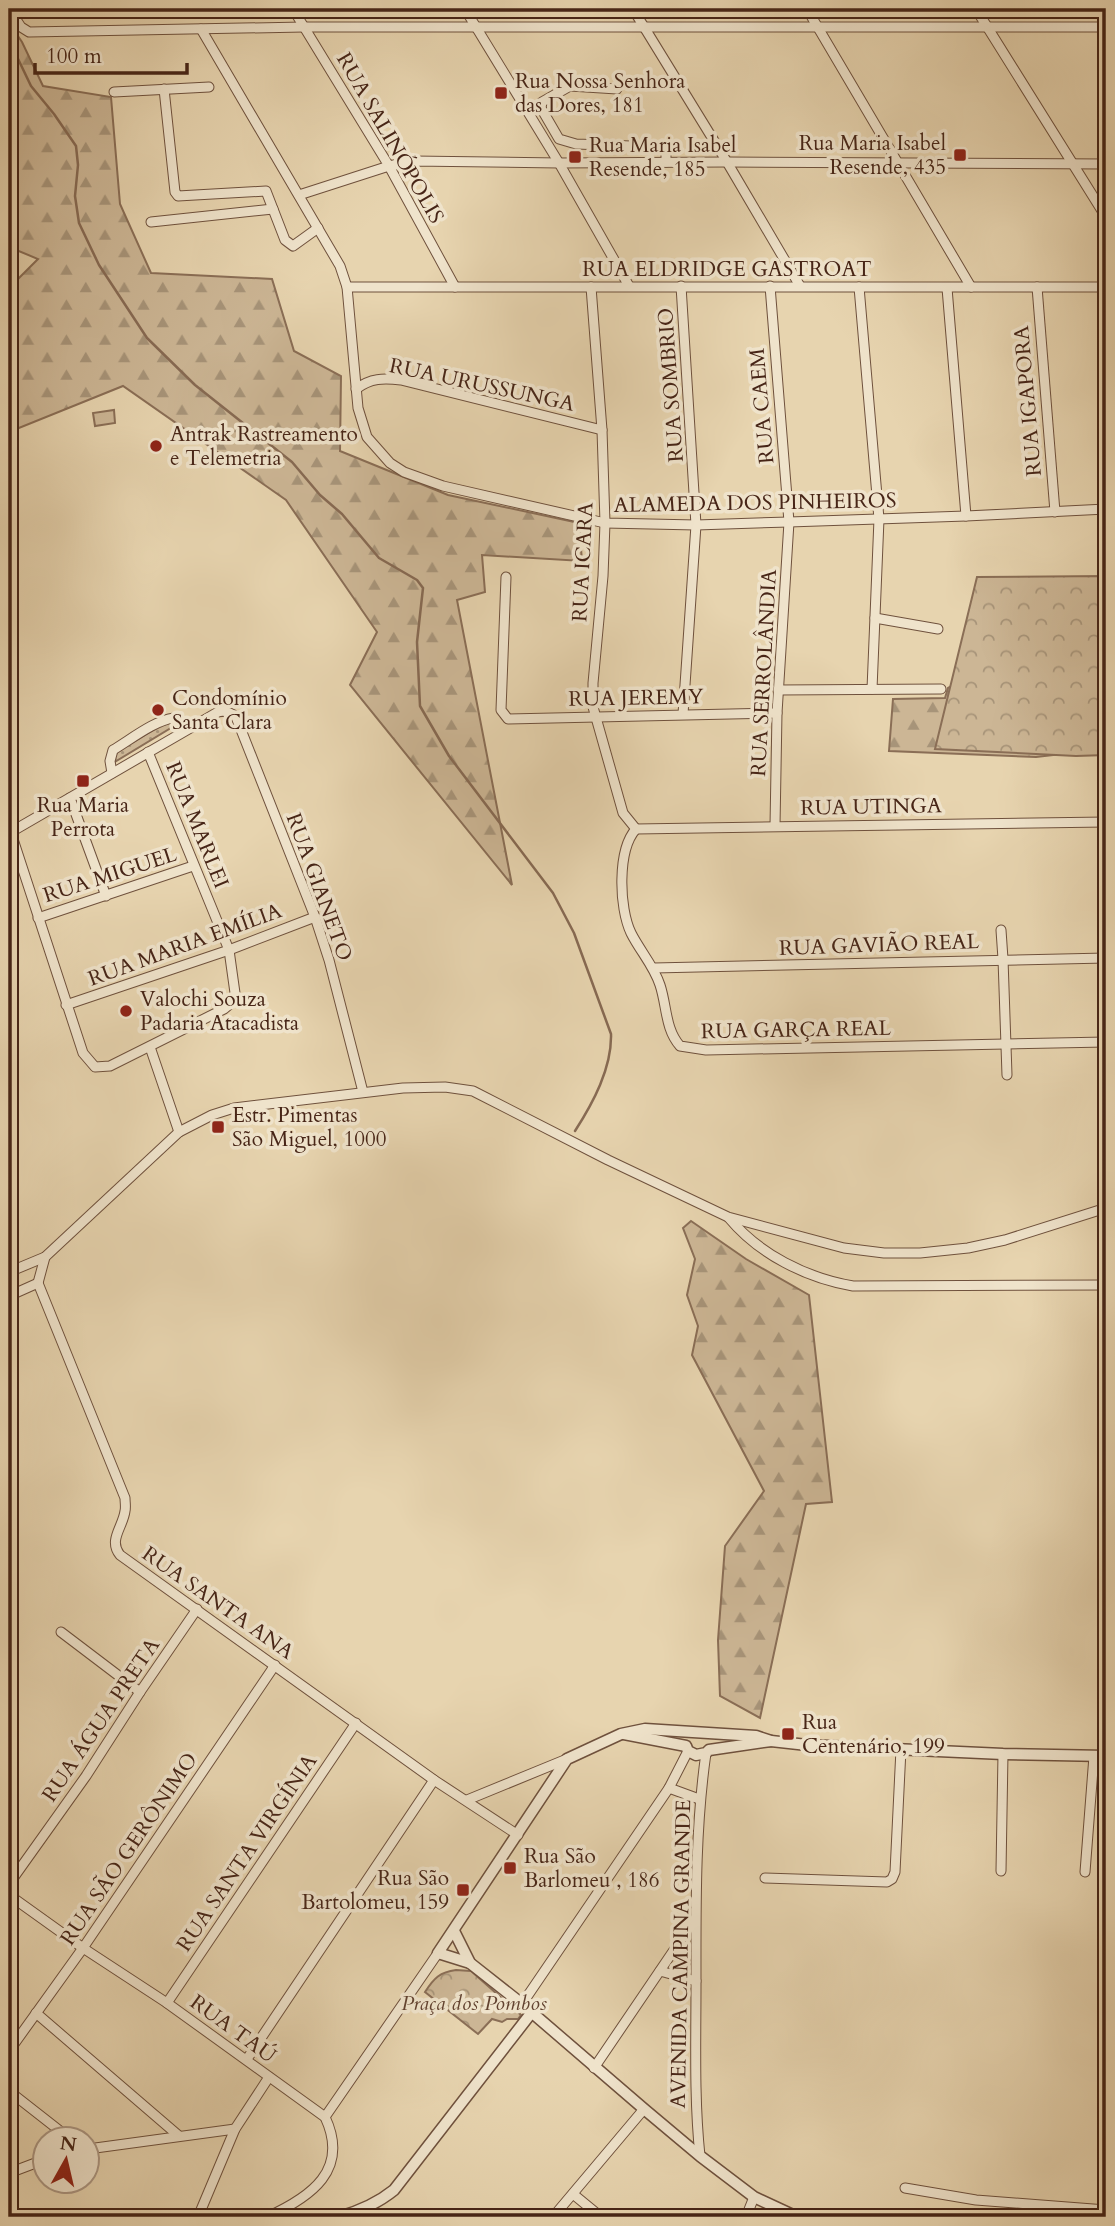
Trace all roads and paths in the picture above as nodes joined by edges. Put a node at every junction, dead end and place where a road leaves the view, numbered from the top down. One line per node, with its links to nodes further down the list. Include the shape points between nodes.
1 (9, 9): 13 (street, via 29,32)
2 (293, 9): 7 (street, RUA SALINÓPOLIS)
3 (465, 9): 11 (street)
4 (633, 9): 12 (street)
5 (807, 9): 8 (street)
6 (976, 9): 9 (street)
7 (304, 27): 11 (street); 13 (street); 24 (street, RUA SALINÓPOLIS)
8 (818, 27): 9 (street); 12 (street); 20 (street)
9 (988, 27): 10 (street); 22 (street)
10 (1106, 27)
11 (477, 28): 12 (street); 21 (street)
12 (645, 28): 19 (street)
13 (201, 29): 25 (street, ALAMEDA DOS PINHEIROS)
14 (209, 87): 15 (street)
15 (164, 89): 17 (street); 26 (street, via 178,196 260,190 266,191)
16 (617, 89): 18 (street, via 567,87 542,102 541,108 559,139 576,144 659,147 666,150)
17 (114, 92)
18 (666, 162): 19 (street); 21 (street)
19 (727, 162): 20 (street); 33 (street)
20 (897, 162): 22 (street); 38 (street)
21 (559, 163): 24 (street, via 413,161); 30 (street)
22 (1073, 164): 23 (street); 27 (street)
23 (1106, 164)
24 (389, 166): 25 (street); 35 (street, RUA SALINÓPOLIS)
25 (299, 195): 29 (street, ALAMEDA DOS PINHEIROS)
26 (273, 209): 28 (street); 29 (street, via 293,246)
27 (1106, 217)
28 (151, 222)
29 (318, 228): 34 (street, ALAMEDA DOS PINHEIROS)
30 (629, 286): 31 (street, RUA ELDRIDGE GASTROAT); 36 (street, RUA ELDRIDGE GASTROAT)
31 (681, 286): 32 (street, RUA ELDRIDGE GASTROAT); 50 (street, RUA SOMBRIO)
32 (770, 286): 33 (street, RUA ELDRIDGE GASTROAT); 48 (street, RUA CAEM)
33 (800, 286): 37 (street, RUA ELDRIDGE GASTROAT)
34 (347, 287): 35 (street, RUA ELDRIDGE GASTROAT); 42 (street, ALAMEDA DOS PINHEIROS)
35 (455, 287): 36 (street, RUA ELDRIDGE GASTROAT)
36 (591, 287): 43 (street, RUA ICARA)
37 (859, 287): 41 (street, RUA ELDRIDGE GASTROAT); 47 (street)
38 (971, 287): 39 (street, RUA ELDRIDGE GASTROAT); 41 (street, RUA ELDRIDGE GASTROAT)
39 (1037, 287): 40 (street, RUA ELDRIDGE GASTROAT); 45 (street, RUA IGAPORA)
40 (1106, 287)
41 (947, 288): 46 (street)
42 (356, 389): 43 (street, RUA URUSSUNGA, via 378,379 401,380); 49 (street, ALAMEDA DOS PINHEIROS, via 368,437 404,472 443,486)
43 (602, 430): 49 (street, RUA ICARA)
44 (1106, 509): 45 (street, ALAMEDA DOS PINHEIROS)
45 (1055, 512): 46 (street, ALAMEDA DOS PINHEIROS)
46 (965, 516): 47 (street, ALAMEDA DOS PINHEIROS)
47 (879, 519): 48 (street, ALAMEDA DOS PINHEIROS); 52 (street)
48 (789, 522): 50 (street, ALAMEDA DOS PINHEIROS); 55 (street, RUA SERROLÂNDIA)
49 (605, 523): 50 (street, ALAMEDA DOS PINHEIROS); 59 (street, RUA ICARA)
50 (696, 525): 58 (street, RUA SOMBRIO)
51 (506, 577): 59 (street, RUA JEREMY, via 501,710 508,719)
52 (875, 618): 53 (street); 56 (street)
53 (938, 629)
54 (941, 689): 56 (street)
55 (778, 690): 56 (street); 57 (street, RUA SERROLÂNDIA)
56 (872, 690)
57 (777, 713): 58 (street, RUA JEREMY); 65 (street, RUA SERROLÂNDIA)
58 (683, 714): 59 (street, RUA JEREMY)
59 (594, 716): 66 (street, RUA ICARA, via 623,813)
60 (190, 729): 61 (street); 62 (street, via 174,718 154,726 113,750); 70 (street, RUA GIANETO, via 218,712 236,717)
61 (148, 752): 62 (street); 68 (street, RUA MARLEI)
62 (112, 773): 63 (street)
63 (70, 798): 67 (street); 69 (street)
64 (1106, 822): 65 (street, RUA UTINGA)
65 (775, 826): 66 (street, RUA UTINGA)
66 (636, 828): 76 (street, RUA GARÇA REAL, via 625,848 624,907 630,930)
67 (10, 829): 71 (street)
68 (193, 866): 69 (street, RUA MIGUEL); 73 (street, RUA MARLEI)
69 (106, 896): 71 (street, RUA MIGUEL)
70 (315, 917): 73 (street, RUA MARIA EMÍLIA); 82 (street, RUA GIANETO)
71 (38, 918): 77 (street)
72 (1000, 930): 75 (street)
73 (229, 950): 77 (street, RUA MARIA EMÍLIA); 80 (street, RUA MARLEI, via 235,986 230,1004)
74 (1106, 958): 75 (street, RUA GAVIÃO REAL)
75 (1003, 959): 76 (street, RUA GAVIÃO REAL); 79 (street)
76 (654, 968): 79 (street, RUA GARÇA REAL, via 673,1038 691,1049)
77 (66, 1005): 80 (street, RUA MARLEI, via 83,1054 95,1067 110,1066)
78 (1106, 1042): 79 (street, RUA GARÇA REAL)
79 (1004, 1044): 81 (street)
80 (150, 1046): 83 (street)
81 (1007, 1075)
82 (363, 1092): 83 (street, via 234,1108); 85 (street, via 426,1087 473,1091)
83 (179, 1132): 86 (street)
84 (1106, 1208): 85 (street, via 1005,1240 920,1253 844,1248)
85 (728, 1217): 89 (street, via 742,1233 782,1261 827,1282 853,1286)
86 (45, 1258): 87 (street); 88 (street)
87 (9, 1272)
88 (38, 1283): 90 (street); 91 (street, RUA SANTA ANA, via 125,1498 116,1550)
89 (1106, 1286)
90 (9, 1296)
91 (197, 1609): 93 (street, RUA SANTA ANA); 94 (street, RUA ÁGUA PRETA)
92 (61, 1632): 94 (street)
93 (275, 1665): 95 (street, RUA SANTA ANA); 118 (street, RUA SÃO GERÔNIMO)
94 (140, 1692): 114 (street, RUA ÁGUA PRETA)
95 (356, 1723): 106 (street, RUA SANTA ANA); 123 (street, RUA SANTA VIRGÍNIA)
96 (700, 1732): 97 (street, via 645,1729); 98 (street); 99 (street, via 688,1737); 101 (street, via 711,1740)
97 (621, 1734): 99 (street); 105 (street)
98 (771, 1741): 100 (street); 101 (street)
99 (687, 1748): 101 (street, via 696,1755); 107 (street)
100 (901, 1749): 102 (street); 113 (street, via 892,1879)
101 (707, 1751): 108 (street, AVENIDA CAMPINA GRANDE)
102 (1003, 1754): 103 (street); 111 (street)
103 (1094, 1756): 104 (street); 112 (street)
104 (1106, 1756)
105 (567, 1759): 109 (street); 110 (street)
106 (434, 1780): 109 (street, RUA SANTA ANA); 128 (street)
107 (668, 1788): 108 (street); 124 (street)
108 (699, 1799): 116 (street, AVENIDA CAMPINA GRANDE)
109 (467, 1800): 110 (street, RUA SANTA ANA)
110 (518, 1835): 117 (street)
111 (1001, 1871)
112 (1086, 1872)
113 (765, 1878)
114 (9, 1884)
115 (9, 1895): 118 (street, RUA TAÚ)
116 (696, 1918): 121 (street); 122 (street, AVENIDA CAMPINA GRANDE)
117 (454, 1931): 119 (street); 120 (street)
118 (83, 1948): 123 (street, RUA TAÚ); 126 (street, RUA SÃO GERÔNIMO)
119 (438, 1953): 120 (street); 133 (street)
120 (470, 1963): 124 (street)
121 (660, 1971): 122 (street); 129 (street)
122 (696, 1982): 138 (street, AVENIDA CAMPINA GRANDE)
123 (167, 2003): 128 (street, RUA TAÚ)
124 (522, 2004): 125 (street)
125 (532, 2012): 129 (street); 148 (street, via 394,2190 367,2208)
126 (36, 2013): 127 (street, RUA SÃO GERÔNIMO); 136 (street)
127 (9, 2051)
128 (247, 2059): 130 (street, RUA TAÚ)
129 (594, 2068): 132 (street)
130 (269, 2077): 133 (street, RUA TAÚ); 135 (street)
131 (9, 2091): 134 (street)
132 (644, 2109): 138 (street); 142 (street)
133 (325, 2117): 147 (street, via 335,2149 325,2176 313,2189)
134 (51, 2124)
135 (235, 2129): 136 (street); 146 (street)
136 (179, 2136): 137 (street)
137 (102, 2147)
138 (700, 2156): 143 (street)
139 (32, 2164): 140 (street)
140 (9, 2172)
141 (905, 2188): 144 (street, via 976,2200)
142 (573, 2194): 149 (street); 150 (street)
143 (754, 2197): 151 (street); 152 (street)
144 (1106, 2210)
145 (163, 2217): 146 (street)
146 (199, 2217)
147 (267, 2217)
148 (339, 2217)
149 (553, 2217)
150 (601, 2217)
151 (746, 2217)
152 (797, 2217)

